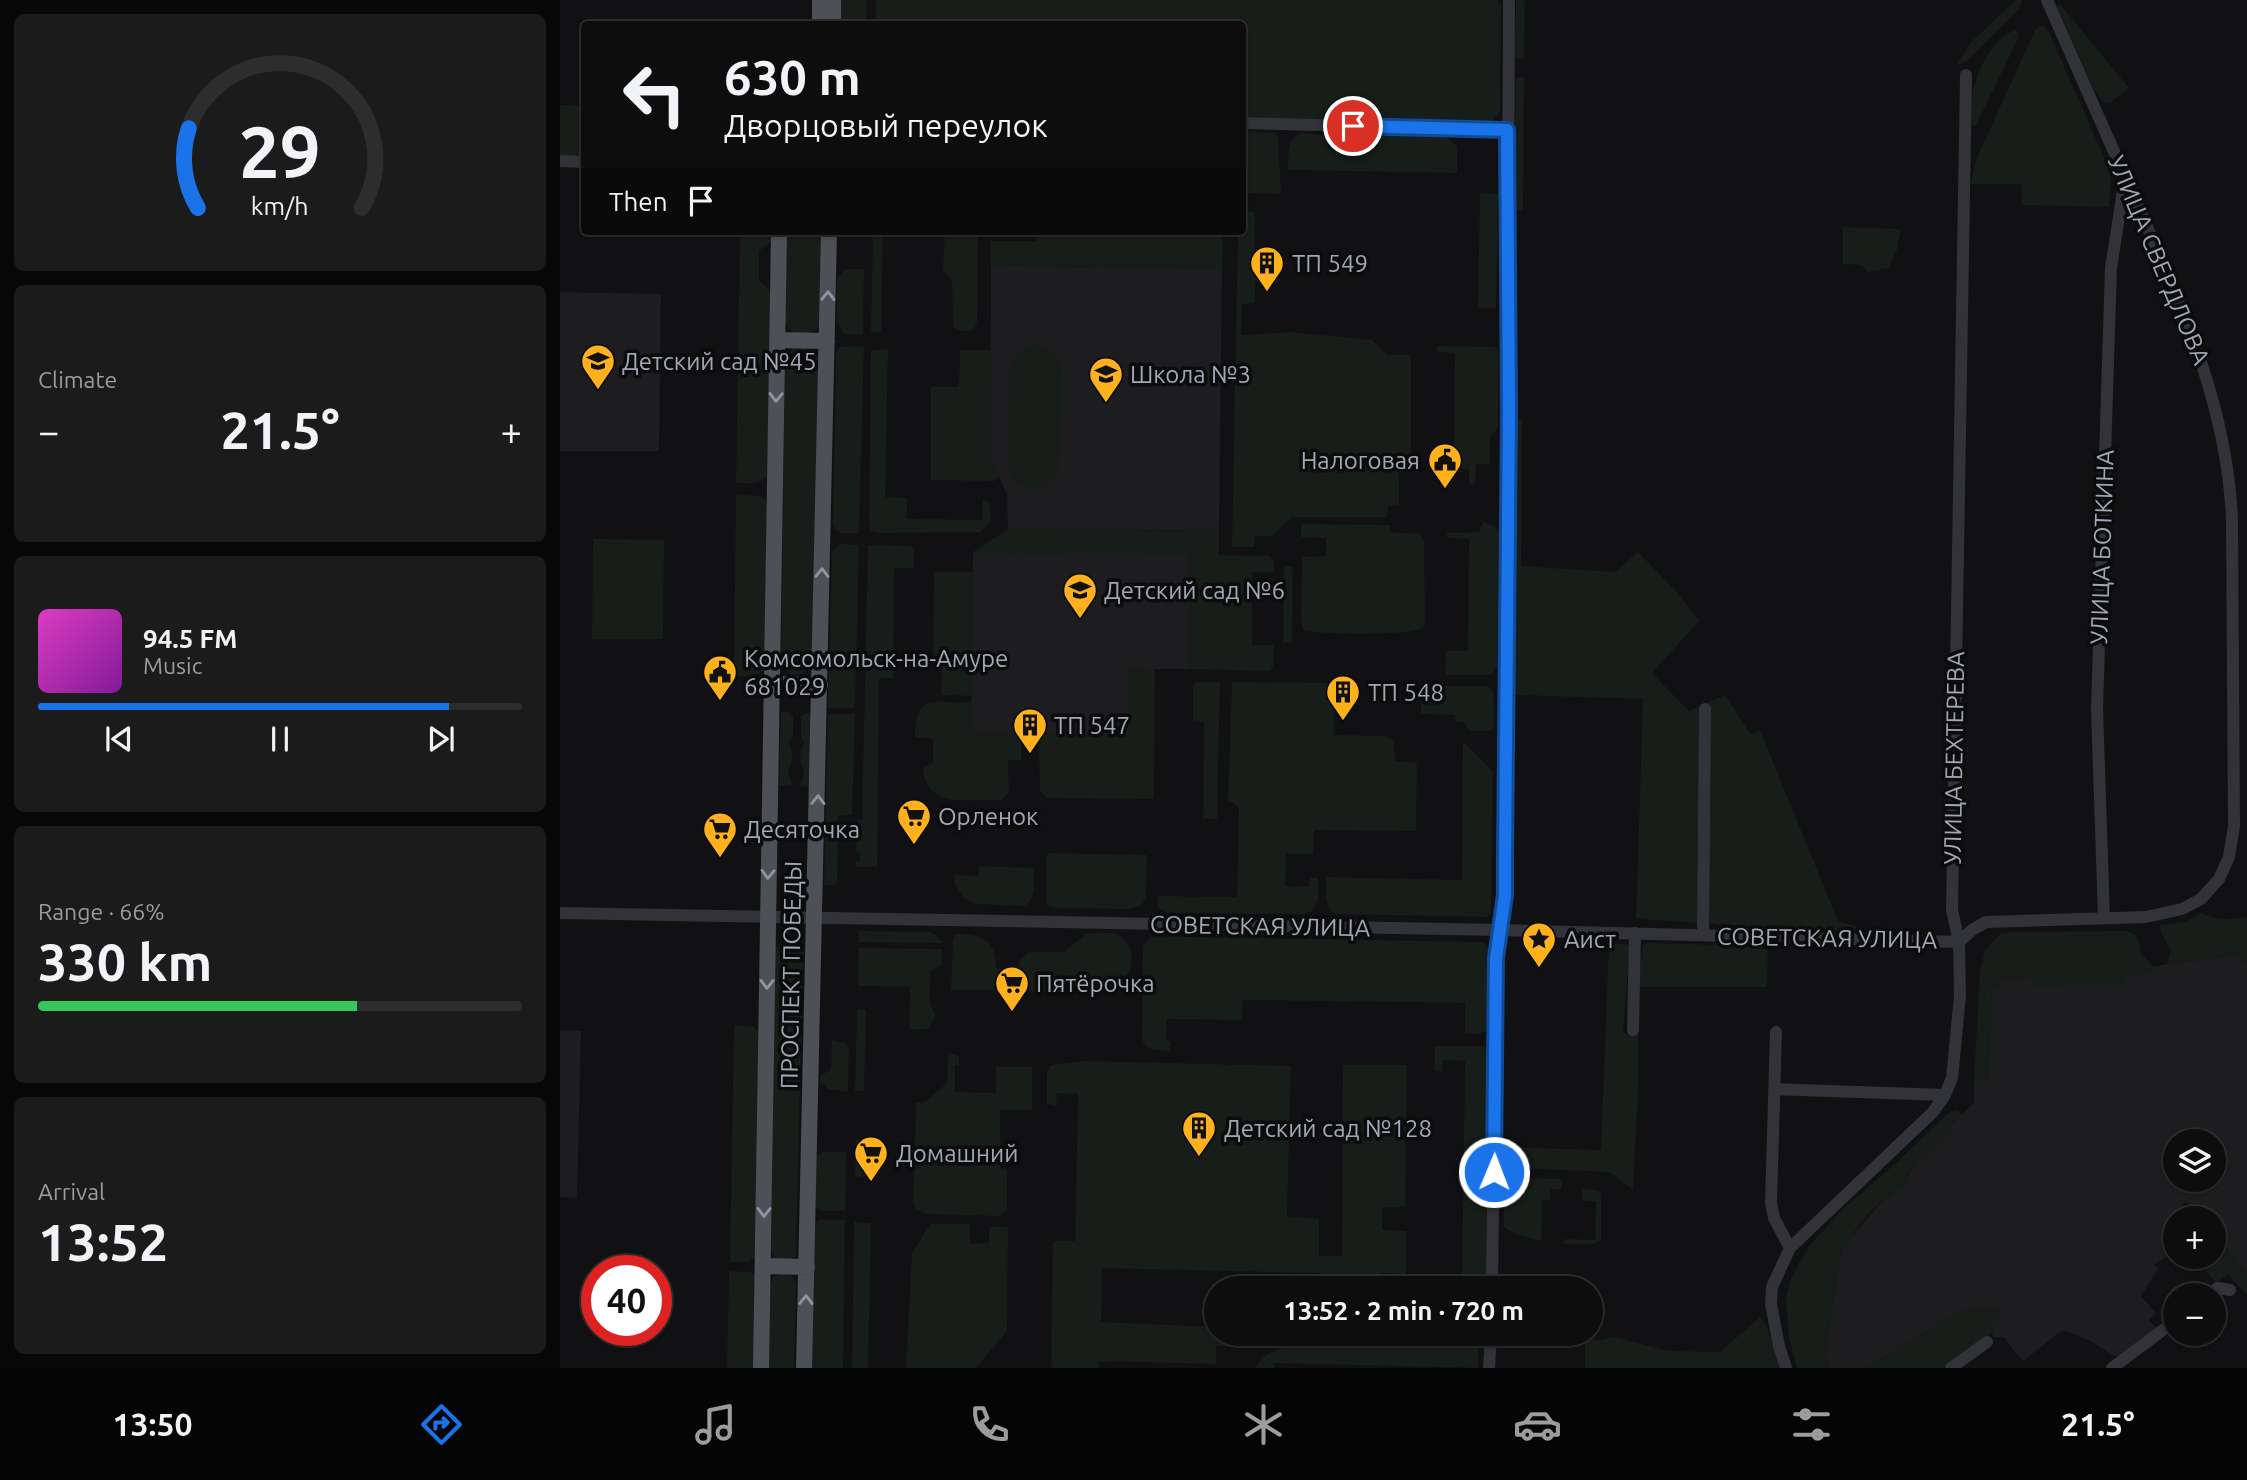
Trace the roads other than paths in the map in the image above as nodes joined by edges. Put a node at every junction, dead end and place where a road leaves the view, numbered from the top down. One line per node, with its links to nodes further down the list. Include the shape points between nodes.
1 (820, 0): 5 (main road)
2 (833, 0): 6 (main road)
3 (1509, 0): 9 (street)
4 (2047, 0): 12 (street, УЛИЦА СВЕРДЛОВА)
5 (820, 21)
6 (832, 21)
7 (1966, 75): 27 (street, УЛИЦА БЕХТЕРЕВА, via 1952,897)
8 (1246, 122): 9 (street)
9 (1507, 130): 24 (street, via 1505,884)
10 (560, 161): 11 (street)
11 (581, 162)
12 (2125, 177): 23 (street, УЛИЦА БОТКИНА, via 2111,268 2097,695); 23 (street, УЛИЦА СВЕРДЛОВА, via 2182,305 2208,379 2231,481 2234,826 2229,857 2219,879 2201,899 2182,909 2146,917)
13 (779, 235): 15 (main road, ПРОСПЕКТ ПОБЕДЫ)
14 (829, 235): 16 (main road, ПРОСПЕКТ ПОБЕДЫ, one-way to 14)
15 (777, 340): 16 (main road); 17 (main road, ПРОСПЕКТ ПОБЕДЫ, one-way to 17)
16 (827, 341): 18 (main road, ПРОСПЕКТ ПОБЕДЫ, one-way to 16)
17 (772, 684): 18 (main road); 21 (main road, ПРОСПЕКТ ПОБЕДЫ, one-way to 21)
18 (820, 685): 22 (main road, ПРОСПЕКТ ПОБЕДЫ, one-way to 18)
19 (1705, 709): 26 (street)
20 (560, 913): 21 (street, СОВЕТСКАЯ УЛИЦА)
21 (767, 916): 22 (street, СОВЕТСКАЯ УЛИЦА); 33 (main road, ПРОСПЕКТ ПОБЕДЫ, one-way to 33)
22 (815, 917): 24 (street, СОВЕТСКАЯ УЛИЦА); 34 (main road, ПРОСПЕКТ ПОБЕДЫ)
23 (2104, 918): 27 (street, УЛИЦА СВЕРДЛОВА, via 1986,922)
24 (1500, 930): 25 (street, СОВЕТСКАЯ УЛИЦА); 35 (street)
25 (1635, 933): 26 (street, СОВЕТСКАЯ УЛИЦА); 28 (street)
26 (1703, 935): 27 (street, СОВЕТСКАЯ УЛИЦА)
27 (1959, 942): 31 (street, УЛИЦА БЕХТЕРЕВА, via 1958,1035)
28 (1633, 1030)
29 (1776, 1031): 30 (street)
30 (1774, 1088): 31 (street); 32 (street, via 1771,1203)
31 (1945, 1095): 32 (street, УЛИЦА БЕХТЕРЕВА)
32 (1790, 1248): 44 (street, УЛИЦА БЕХТЕРЕВА, via 1772,1287 1771,1304)
33 (764, 1266): 34 (main road); 41 (main road, ПРОСПЕКТ ПОБЕДЫ)
34 (807, 1267): 42 (main road, ПРОСПЕКТ ПОБЕДЫ, one-way to 34)
35 (1492, 1276)
36 (2226, 1289): 37 (street)
37 (2230, 1290)
38 (2163, 1330): 46 (street)
39 (1987, 1342): 45 (street)
40 (1490, 1346): 43 (street)
41 (761, 1368)
42 (804, 1368)
43 (1489, 1368)
44 (1786, 1368)
45 (1951, 1368)
46 (2112, 1368)

